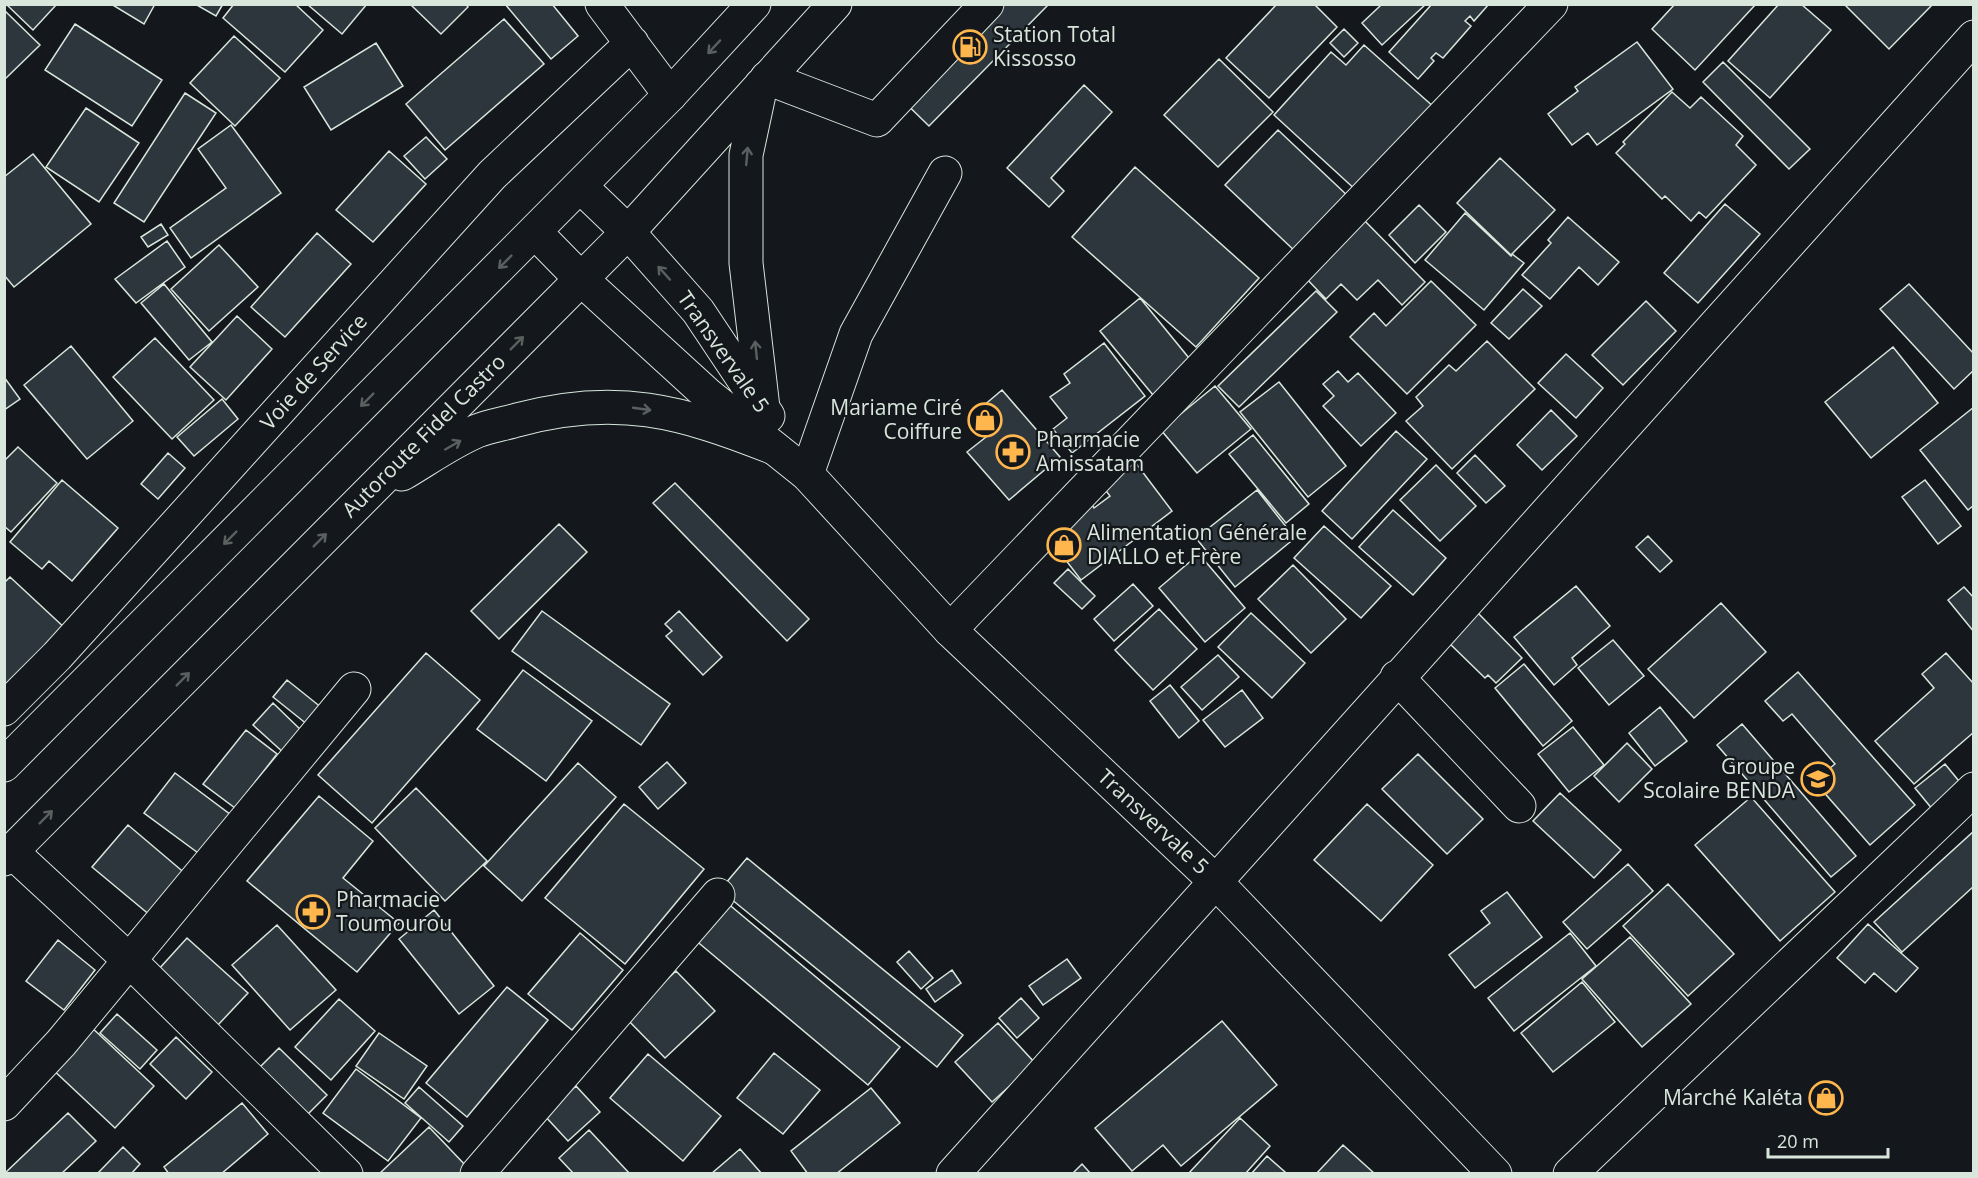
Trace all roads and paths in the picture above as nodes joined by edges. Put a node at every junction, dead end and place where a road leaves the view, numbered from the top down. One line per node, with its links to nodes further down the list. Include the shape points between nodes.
1 (602, 4): 7 (main road)
2 (754, 4): 9 (main road, one-way to 9)
3 (835, 4): 8 (main road, Autoroute Fidel Castro)
4 (987, 4): 8 (main road, via 877,120)
5 (1551, 4): 19 (main road)
6 (1974, 37): 20 (main road)
7 (632, 43): 9 (main road); 22 (main road, Voie de Service, via 492,175 65,647)
8 (764, 81): 13 (main road, Autoroute Fidel Castro); 15 (main road, one-way to 8, via 746,263 746,155)
9 (670, 95): 11 (main road)
10 (945, 173): 17 (main road, via 856,334)
11 (580, 186): 12 (main road); 13 (main road, Transvervale 5)
12 (535, 232): 14 (main road, Transvervale 5); 23 (main road, one-way to 23)
13 (628, 232): 14 (main road, Autoroute Fidel Castro); 15 (main road, Transvervale 5, one-way to 13, via 698,311)
14 (581, 279): 16 (main road, Transvervale 5, via 708,395); 18 (main road, Autoroute Fidel Castro, one-way to 14)
15 (763, 408): 17 (main road, Transvervale 5)
16 (774, 448): 17 (main road, Transvervale 5); 18 (main road, one-way to 16, via 477,431 551,411 614,405 658,411 716,425)
17 (807, 474): 19 (main road, Transvervale 5)
18 (366, 494): 26 (main road, Autoroute Fidel Castro, one-way to 18)
19 (950, 630): 27 (main road, Transvervale 5)
20 (1397, 677): 25 (main road); 27 (main road)
21 (354, 689): 29 (main road)
22 (4, 709)
23 (4, 765)
24 (1974, 789): 35 (main road)
25 (1519, 806)
26 (8, 855): 29 (main road)
27 (1214, 880): 33 (main road); 34 (main road, Transvervale 5)
28 (718, 895): 32 (main road)
29 (129, 960): 30 (main road, via 61,1043); 31 (main road)
30 (4, 1104)
31 (346, 1173)
32 (477, 1173)
33 (953, 1173)
34 (1495, 1173)
35 (1570, 1173)

